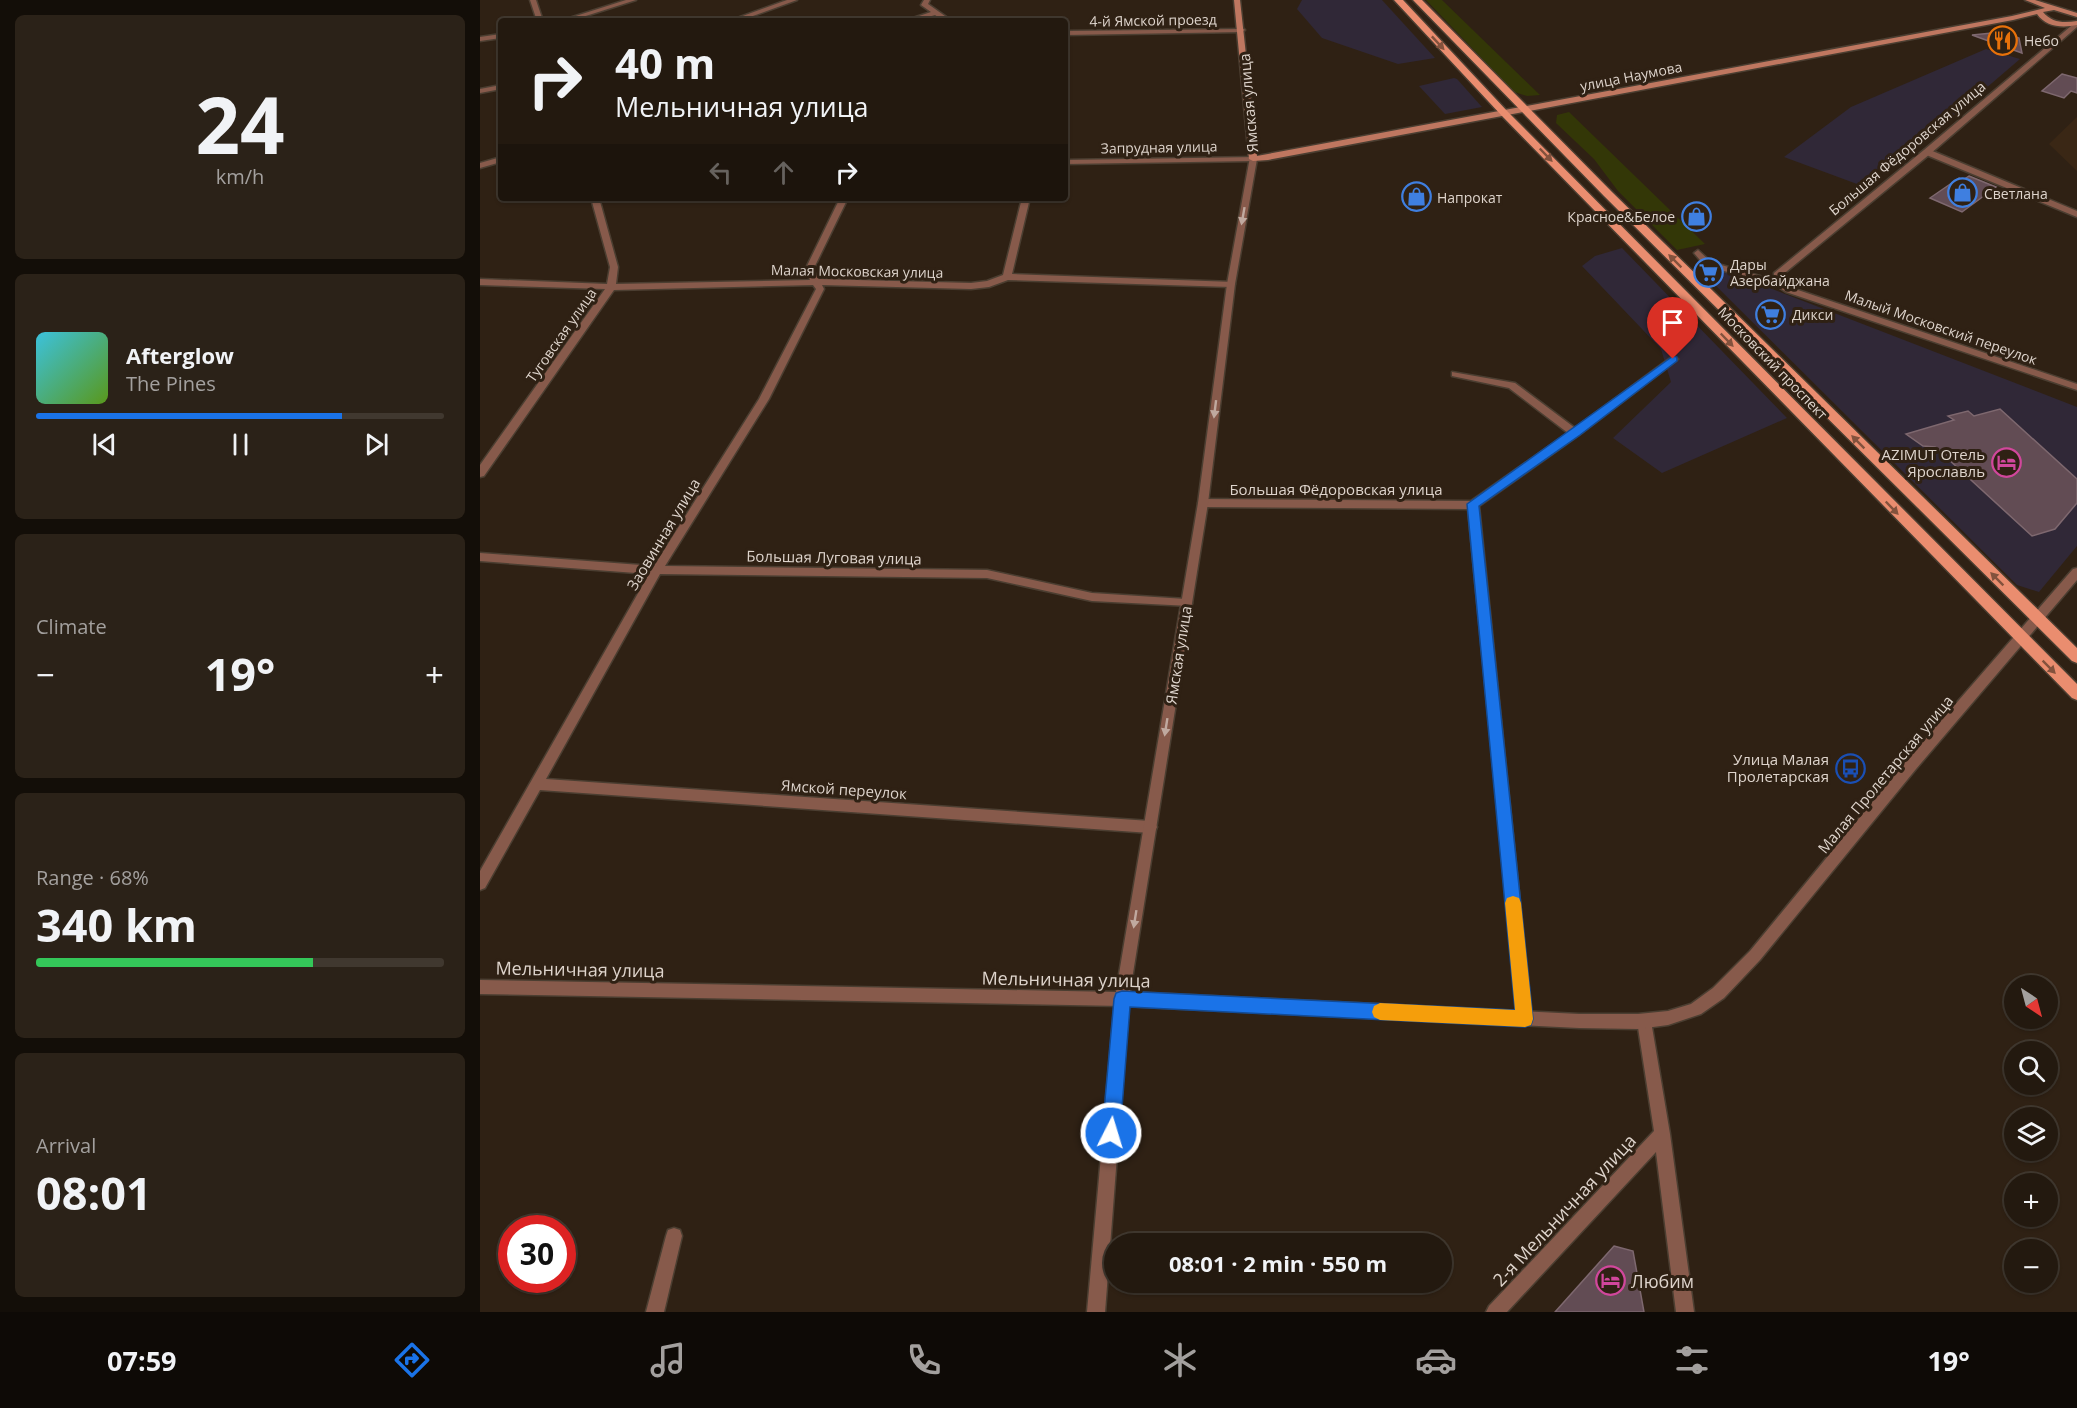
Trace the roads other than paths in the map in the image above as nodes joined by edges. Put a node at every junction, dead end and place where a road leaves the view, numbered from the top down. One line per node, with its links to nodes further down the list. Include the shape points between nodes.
1 (533, 0): 15 (street)
2 (633, 0): 16 (street)
3 (794, 0): 17 (street)
4 (927, 0): 13 (street, via 924,5)
5 (1237, 0): 23 (main road, Ямская улица)
6 (1398, 0): 31 (main road, Московский проспект, one-way to 31)
7 (1417, 0): 30 (main road, Московский проспект)
8 (2023, 0): 12 (main road)
9 (2028, 0): 11 (main road)
10 (2077, 6): 11 (main road)
11 (2055, 8): 12 (main road, улица Наумова); 14 (main road)
12 (2039, 11): 20 (main road, улица Наумова); 21 (main road)
13 (936, 14): 18 (street); 19 (street)
14 (2077, 15)
15 (539, 18)
16 (573, 18)
17 (741, 18)
18 (919, 18)
19 (943, 18)
20 (2013, 18): 21 (main road, улица Наумова); 30 (main road, улица Наумова)
21 (2049, 21): 22 (main road, улица Наумова); 26 (street, via 2061,30)
22 (2077, 23): 26 (street, Большая Фёдоровская улица)
23 (1242, 30): 24 (street, 4-й Ямской проезд); 33 (main road, Ямская улица)
24 (1068, 33)
25 (498, 36): 27 (street)
26 (2061, 38): 32 (street, Большая Фёдоровская улица)
27 (480, 39)
28 (498, 88): 29 (street)
29 (480, 91)
30 (1525, 110): 31 (main road, улица Наумова); 59 (main road, Московский проспект, one-way to 30)
31 (1505, 114): 33 (main road, улица Наумова); 60 (main road, Московский проспект, one-way to 60)
32 (1928, 152): 40 (street); 45 (street, Большая Фёдоровская улица, via 1777,275)
33 (1253, 159): 35 (street, Запрудная улица); 46 (street, Ямская улица, one-way to 46)
34 (498, 160): 36 (street)
35 (1068, 162)
36 (480, 166)
37 (596, 201): 47 (street, Туговская улица, via 614,267)
38 (843, 201): 44 (street, Заовинная улица, via 809,270)
39 (1025, 201): 42 (street)
40 (2077, 214)
41 (1698, 253): 45 (street, Малый Московский переулок, via 1708,264)
42 (1007, 276): 44 (street, Малая Московская улица, via 989,284 970,286); 46 (street, Малая Московская улица)
43 (480, 282): 47 (street, Малая Московская улица)
44 (818, 282): 47 (street, Малая Московская улица); 56 (street, Заовинная улица, via 820,289 764,399)
45 (1777, 282): 50 (street, Малый Московский переулок, via 1789,290)
46 (1232, 284): 53 (street, Ямская улица, one-way to 53)
47 (611, 287): 52 (street, Туговская улица)
48 (1673, 359): 51 (street)
49 (1455, 374): 51 (street, via 1512,385)
50 (2077, 387)
51 (1575, 433): 54 (street)
52 (480, 473)
53 (1203, 503): 54 (street, Большая Фёдоровская улица); 58 (street, Ямская улица)
54 (1473, 504): 69 (street)
55 (480, 557): 56 (street, Большая Луговая улица)
56 (657, 570): 58 (street, Большая Луговая улица, via 987,574 1092,597); 63 (street, Заовинная улица)
57 (2077, 572): 59 (street, Малая Пролетарская улица)
58 (1186, 603): 64 (street, Ямская улица, one-way to 64)
59 (2038, 620): 60 (street, Малая Пролетарская улица); 61 (main road, Московский проспект)
60 (2022, 639): 62 (main road, Московский проспект, one-way to 62); 67 (street, Малая Пролетарская улица, via 1911,765 1751,961)
61 (2077, 657)
62 (2077, 694)
63 (535, 784): 64 (street, Ямской переулок); 65 (street, Заовинная улица)
64 (1150, 827): 68 (street, Ямская улица, one-way to 68)
65 (480, 884)
66 (480, 987): 68 (street, Мельничная улица)
67 (1716, 994): 70 (street, Мельничная улица, via 1696,1009)
68 (1122, 999): 69 (street, Мельничная улица); 74 (street, Ямская улица)
69 (1525, 1019): 70 (street, Мельничная улица)
70 (1644, 1021): 71 (street)
71 (1662, 1134): 75 (street, 2-я Мельничная улица); 76 (street)
72 (675, 1236): 73 (street)
73 (655, 1312)
74 (1096, 1312)
75 (1495, 1312)
76 (1685, 1312)

